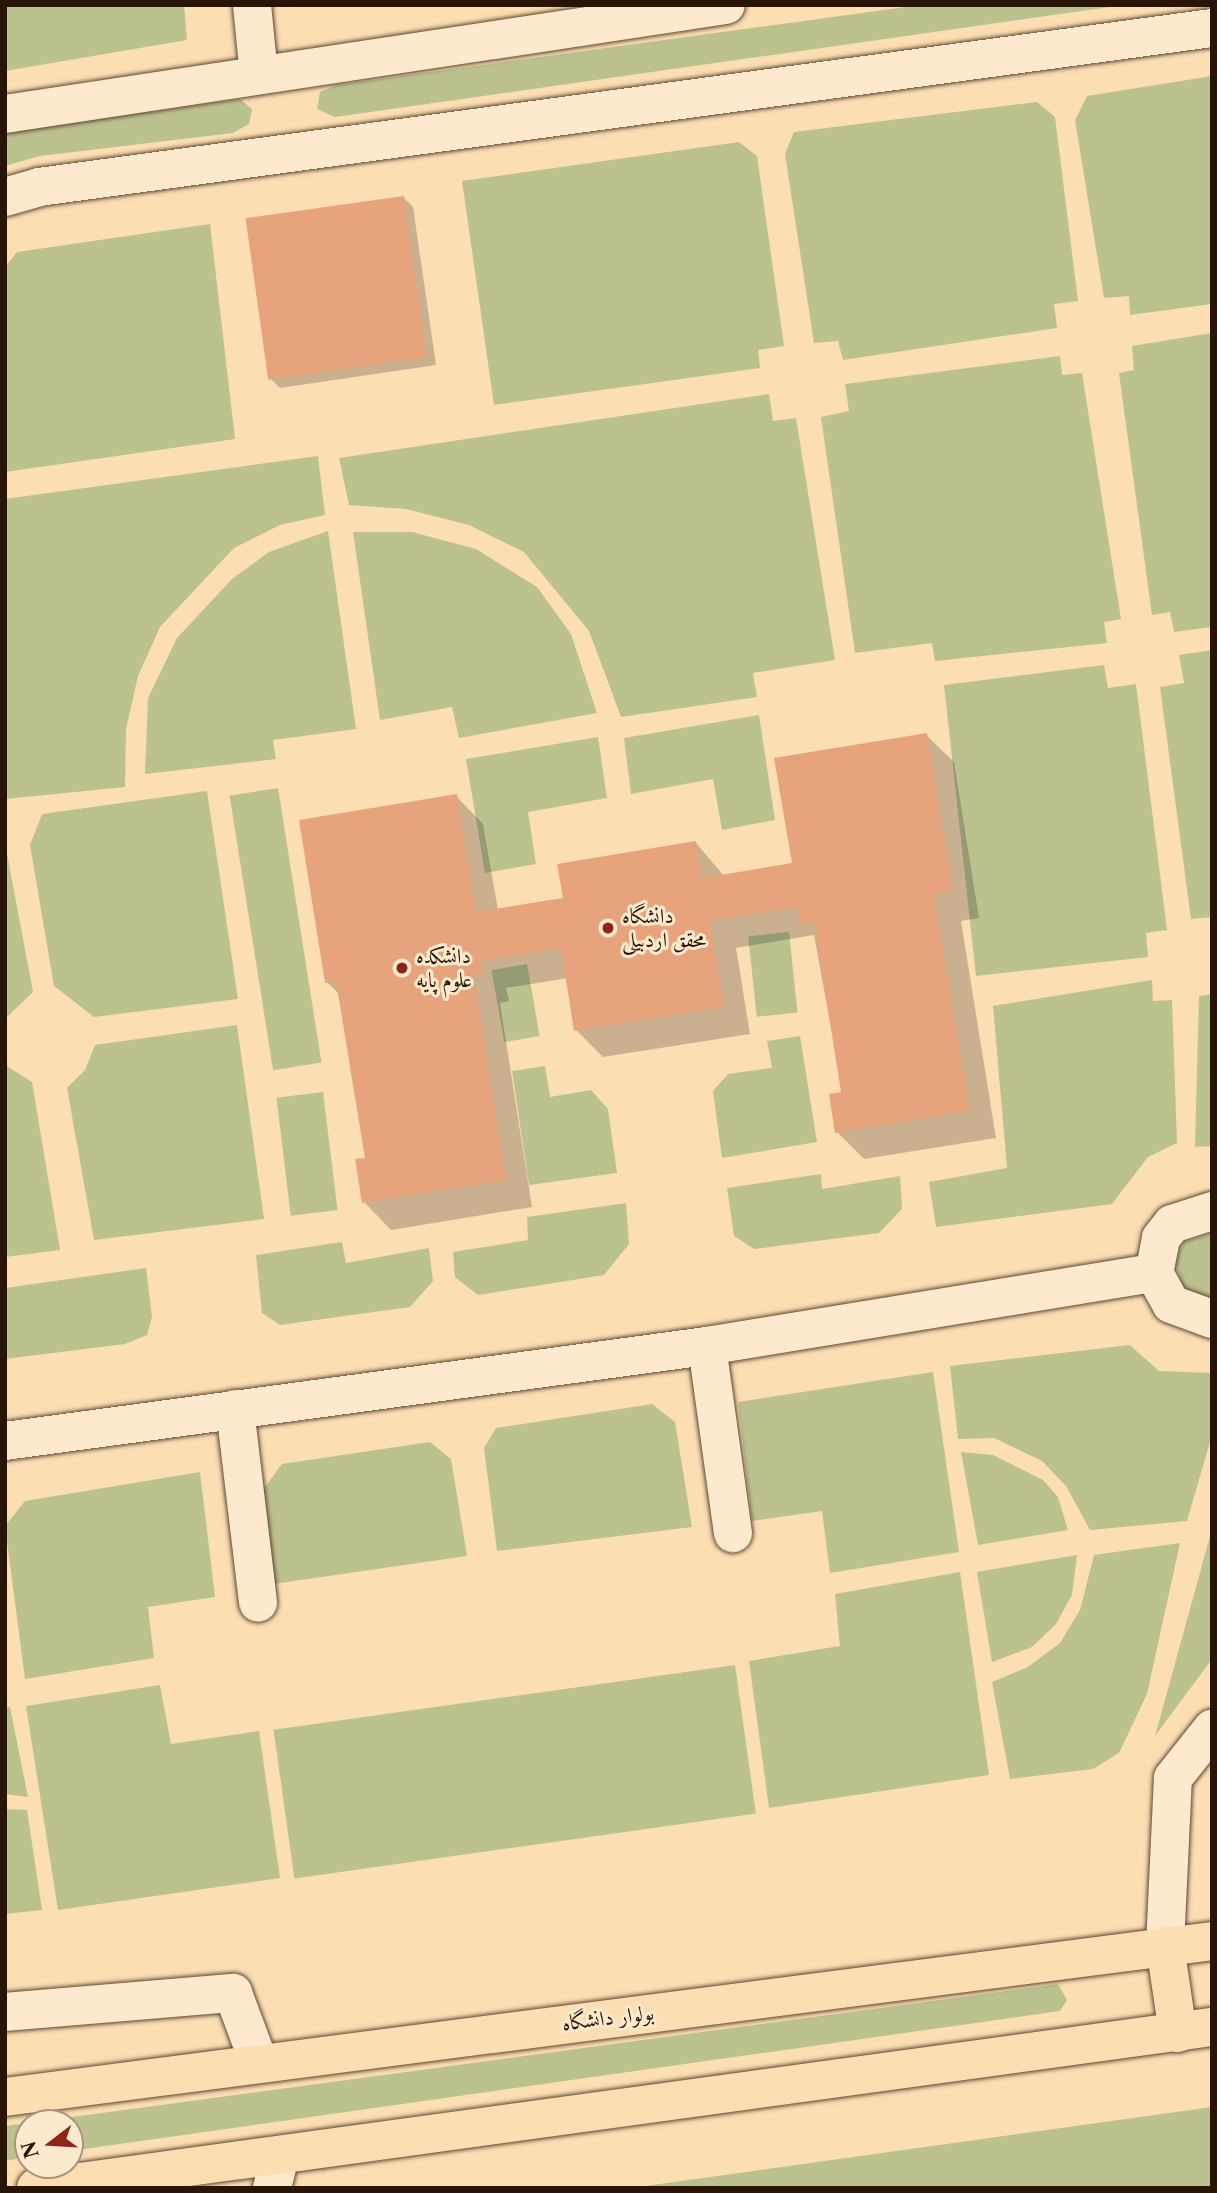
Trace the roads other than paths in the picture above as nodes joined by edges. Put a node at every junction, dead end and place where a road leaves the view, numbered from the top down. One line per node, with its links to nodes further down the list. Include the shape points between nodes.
1 (252, 5): 4 (street)
2 (726, 5): 4 (street)
3 (1212, 28): 6 (street, via 38,187)
4 (259, 75): 5 (street)
5 (5, 114)
6 (5, 197)
7 (1212, 1211): 8 (street, via 1172,1224 1161,1238)
8 (1154, 1273): 9 (street, via 1171,1304); 10 (street)
9 (1212, 1319)
10 (707, 1346): 11 (street); 13 (street)
11 (235, 1409): 12 (street); 14 (street)
12 (5, 1441)
13 (733, 1533)
14 (258, 1603)
15 (1212, 1729): 17 (street, via 1173,1778)
16 (1212, 1941): 17 (main road, بولوار دانشگاه)
17 (1166, 1945): 19 (main road); 20 (main road, بولوار دانشگاه)
18 (5, 2012): 20 (street, via 233,1993)
19 (1195, 2030): 22 (main road)
20 (259, 2063): 21 (main road, بولوار دانشگاه)
21 (5, 2096)
22 (276, 2171): 23 (main road)
23 (36, 2188)

